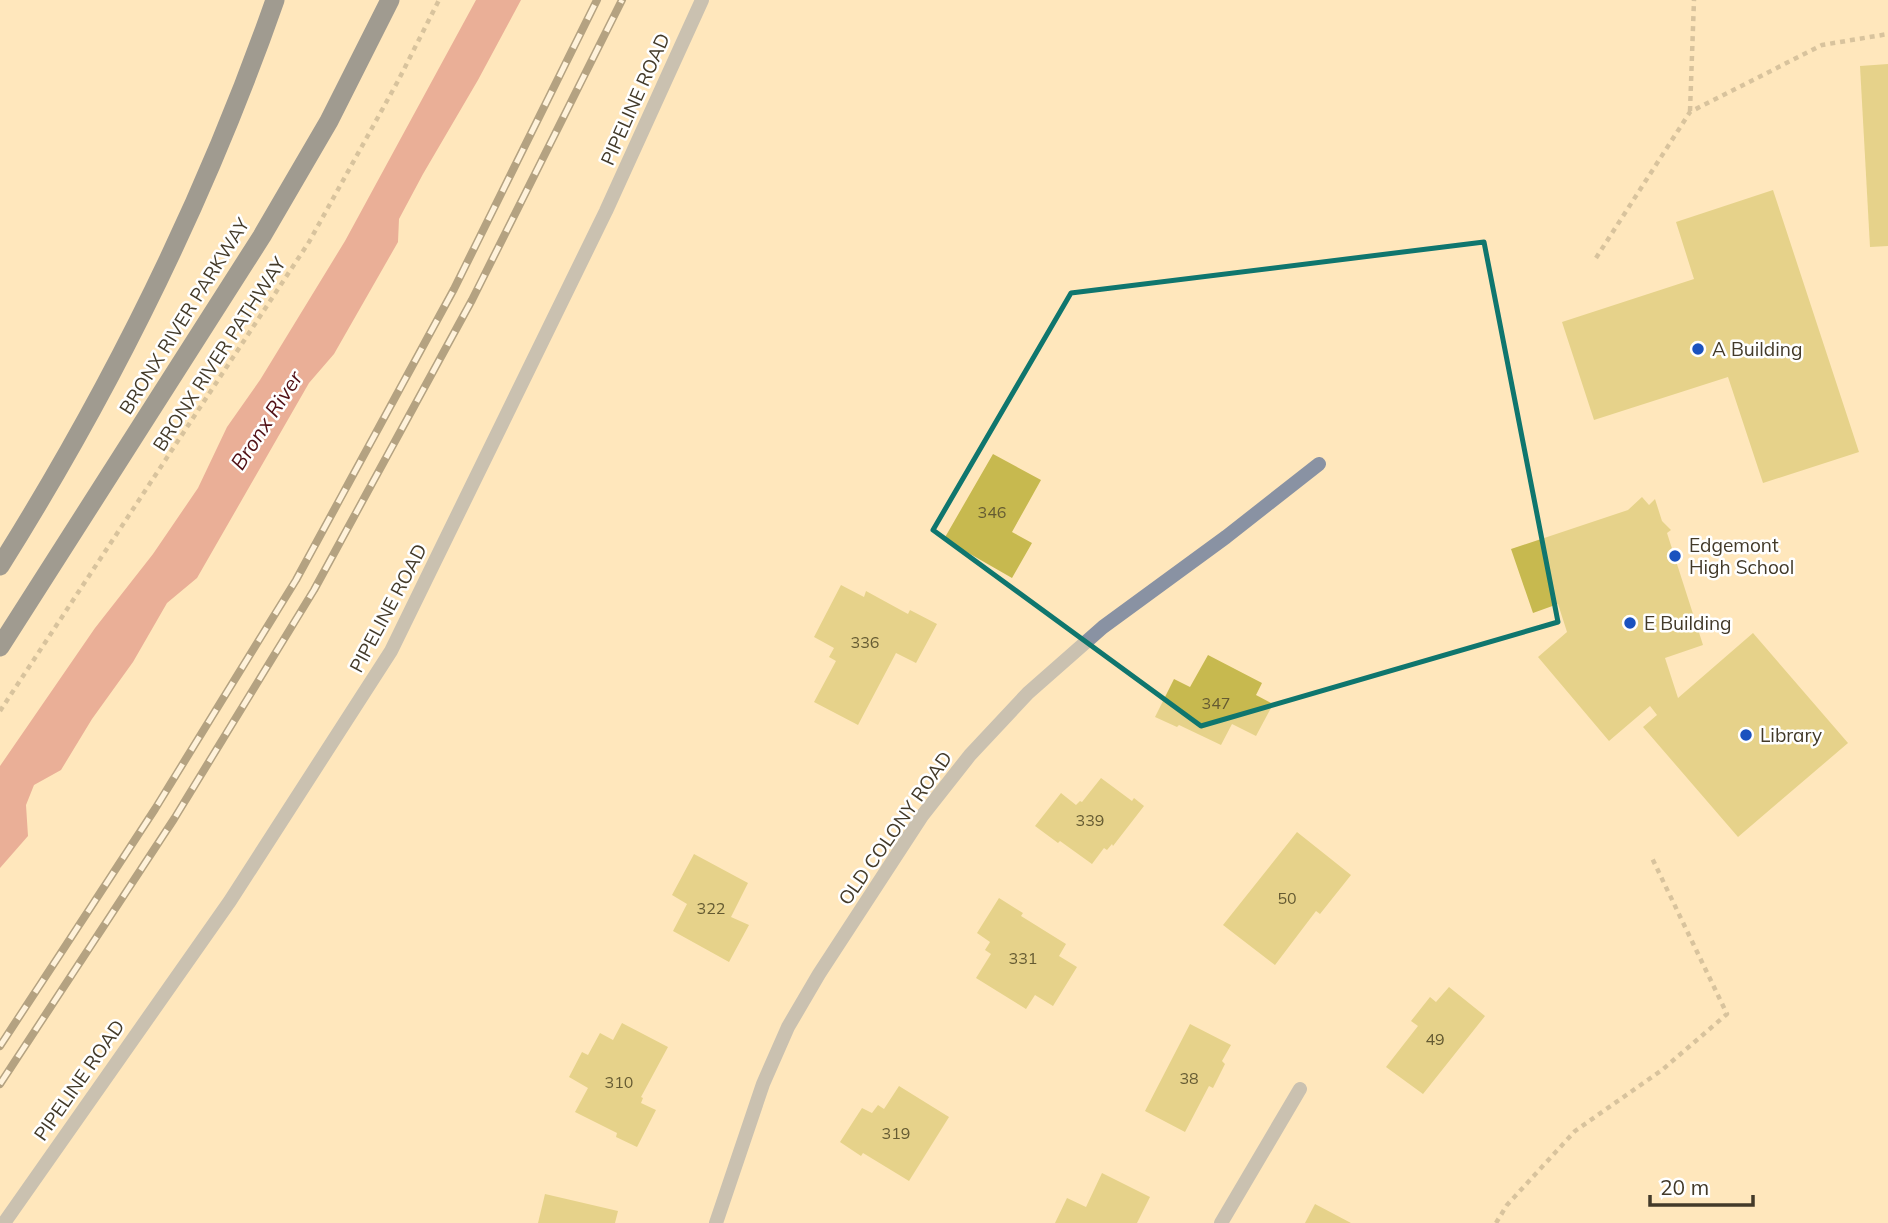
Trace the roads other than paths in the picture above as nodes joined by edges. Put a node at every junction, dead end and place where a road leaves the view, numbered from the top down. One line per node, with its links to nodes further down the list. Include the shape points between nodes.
1 (275, 0): 5 (highway, BRONX RIVER PARKWAY, via 165,265 77,435)
2 (390, 0): 6 (highway, BRONX RIVER PARKWAY, via 329,121 262,236)
3 (702, 0): 8 (street, PIPELINE ROAD, via 606,211 391,651 230,901)
4 (1319, 464): 9 (street, OLD COLONY ROAD, via 1103,627 1028,693 970,755 914,827 788,1027 763,1084)
5 (0, 566)
6 (0, 647)
7 (1300, 1089): 10 (street)
8 (4, 1223)
9 (716, 1223)
10 (1221, 1223)

